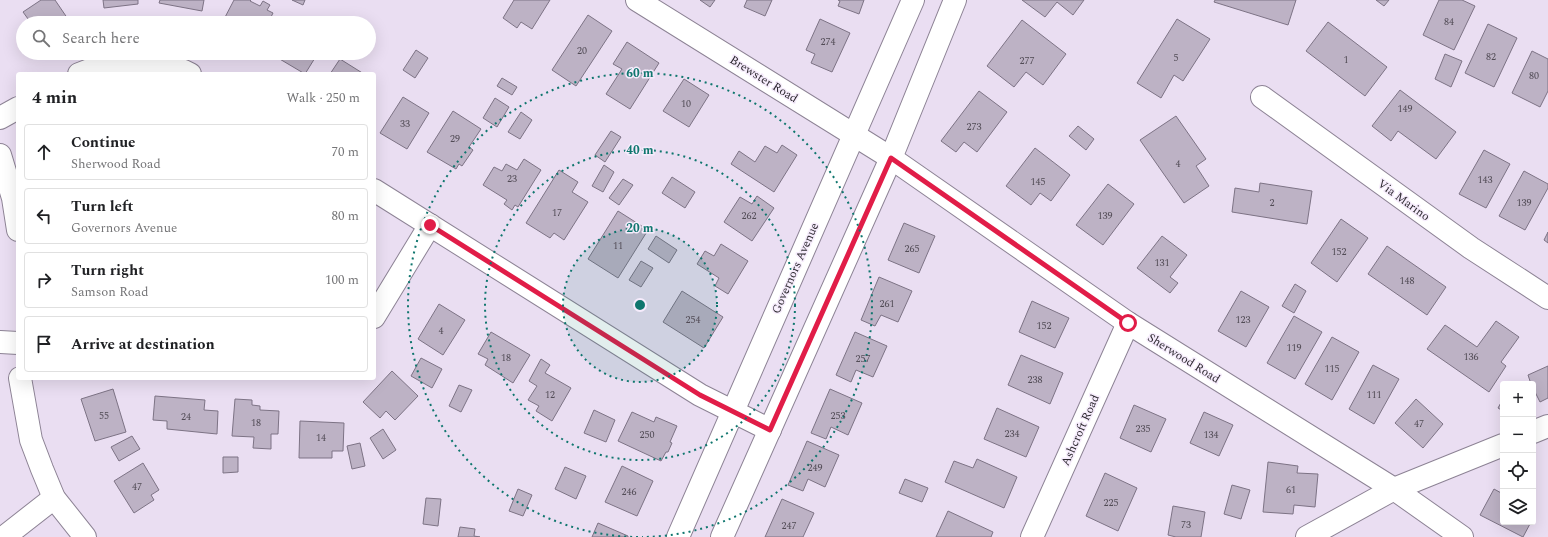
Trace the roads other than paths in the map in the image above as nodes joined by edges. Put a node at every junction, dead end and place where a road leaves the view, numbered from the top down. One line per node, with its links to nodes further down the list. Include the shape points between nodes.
1 (636, 0): 9 (street, Brewster Road)
2 (913, 0): 9 (street, Governors Avenue)
3 (955, 0): 11 (street)
4 (85, 72): 5 (street, via 110,64 136,62 162,64)
5 (184, 72)
6 (1262, 97): 15 (street, Via Marino, via 1471,248)
7 (16, 109): 8 (street)
8 (0, 118)
9 (854, 135): 11 (street, Brewster Road); 21 (street, Governors Avenue)
10 (0, 155): 13 (street)
11 (891, 158): 17 (street, Sherwood Road); 23 (street)
12 (376, 191): 14 (street)
13 (16, 217)
14 (430, 225): 16 (street); 21 (street, via 700,395)
15 (1548, 298)
16 (376, 314)
17 (1128, 323): 26 (street, Sherwood Road); 32 (street, Ashcroft Road)
18 (0, 342): 19 (street)
19 (16, 343)
20 (20, 380): 27 (street, via 31,440)
21 (732, 412): 23 (street); 30 (street, Governors Avenue)
22 (1548, 426): 24 (street)
23 (770, 430): 31 (street)
24 (1536, 431)
25 (1500, 446): 26 (street)
26 (1394, 489): 33 (street); 34 (street, Sherwood Road)
27 (54, 498): 28 (street); 29 (street)
28 (4, 537)
29 (85, 537)
30 (678, 537)
31 (722, 537)
32 (1032, 537)
33 (1307, 537)
34 (1462, 537)

